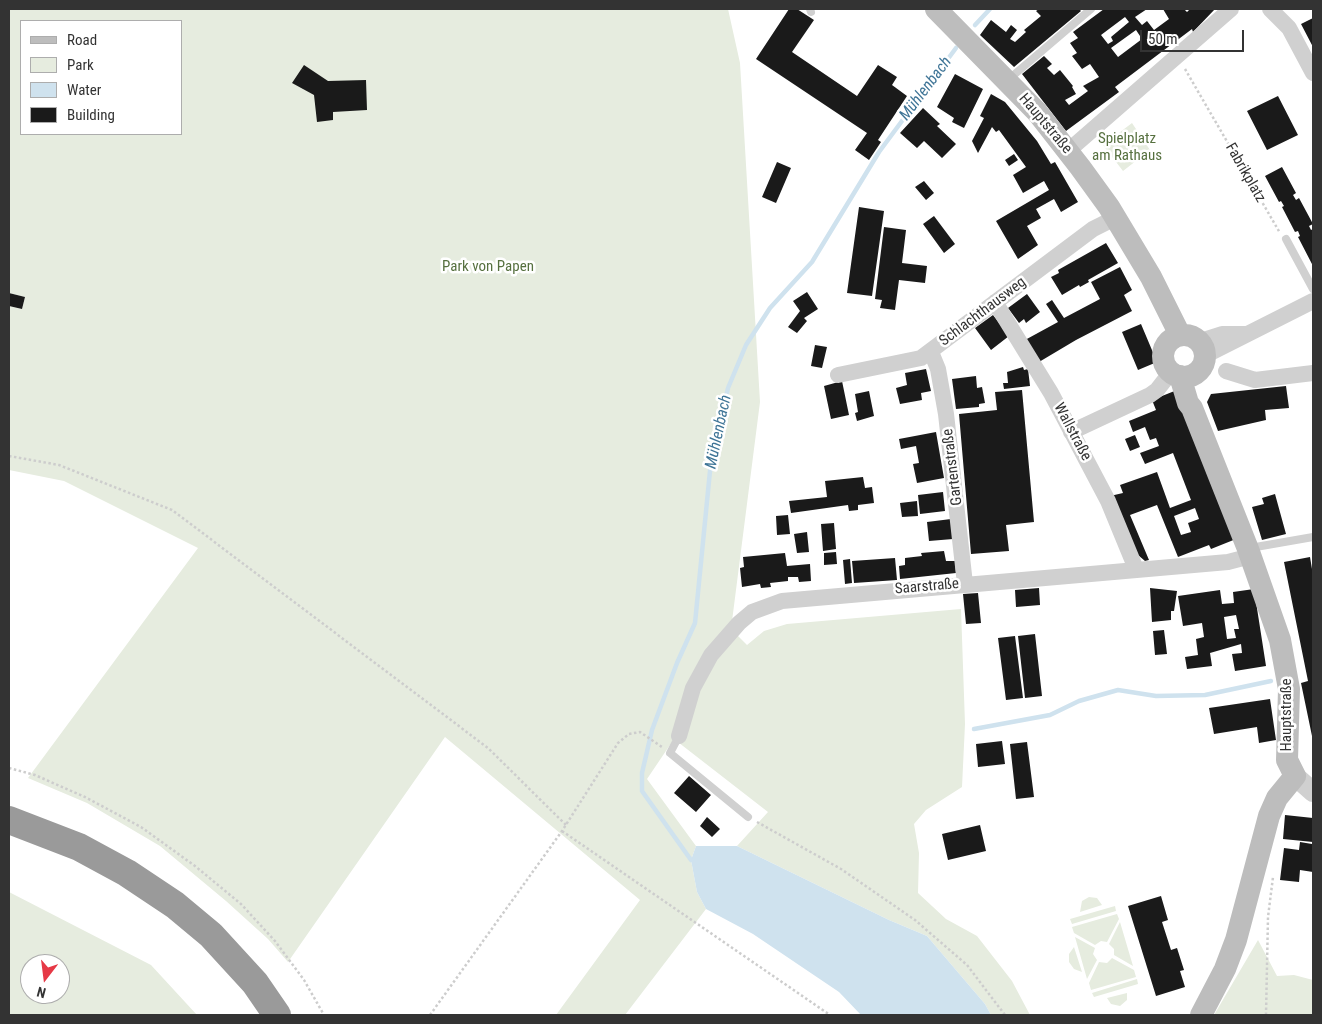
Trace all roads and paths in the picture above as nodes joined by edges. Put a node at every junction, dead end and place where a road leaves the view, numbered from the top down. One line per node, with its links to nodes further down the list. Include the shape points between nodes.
1 (936, 9): 7 (main road, Hauptstraße)
2 (1091, 9): 7 (lane)
3 (1231, 9): 5 (street)
4 (1270, 9): 6 (street, via 1289,28)
5 (1176, 58): 8 (street); 10 (path, Fabrikplatz, via 1190,76 1277,229)
6 (1313, 73)
7 (1007, 80): 8 (main road, Hauptstraße)
8 (1068, 151): 9 (main road, Hauptstraße)
9 (1115, 218): 13 (street, Schlachthausweg, via 1093,229); 14 (main road, Hauptstraße, via 1135,253 1142,282)
10 (1286, 239): 11 (lane)
11 (1313, 289)
12 (1313, 301): 14 (street, via 1233,342)
13 (995, 302): 15 (street, Schlachthausweg); 20 (street, Wallstraße, via 1036,366)
14 (1189, 343): 18 (main road, via 1203,366); 18 (main road, Hauptstraße, via 1163,354 1165,364)
15 (931, 352): 19 (street, Schlachthausweg, via 911,362); 25 (street, Gartenstraße, via 938,369 946,414)
16 (1226, 371): 17 (street, via 1255,380)
17 (1313, 373)
18 (1181, 374): 20 (street, via 1150,395); 23 (main road, Hauptstraße, via 1188,403)
19 (838, 375)
20 (1071, 432): 24 (street, Wallstraße, via 1108,501)
21 (9, 456): 33 (path, via 59,465 172,510 488,748)
22 (1313, 537): 23 (lane, via 1261,544)
23 (1249, 552): 24 (street, Saarstraße, via 1228,562); 29 (main road, Hauptstraße, via 1273,614 1288,682 1287,760)
24 (1136, 569): 25 (street, Saarstraße)
25 (965, 584): 26 (street, Saarstraße, via 782,601 752,612 724,638 701,672)
26 (679, 736): 31 (lane, via 670,753)
27 (659, 745): 33 (path, via 640,732 629,734 618,743)
28 (9, 768): 39 (path, via 34,775 93,801 141,827 196,866 241,904 275,941 304,980)
29 (1295, 776): 30 (street); 43 (main road, via 1277,798 1269,816 1236,940 1225,969)
30 (1313, 792)
31 (748, 817): 42 (path, via 841,869 916,920 967,965)
32 (9, 820): 38 (highway, via 79,847 128,873 175,905 224,949 255,983)
33 (566, 825): 34 (path)
34 (562, 831): 40 (path); 41 (path)
35 (9, 836): 37 (highway, via 72,861 166,917 200,946 243,993)
36 (1274, 872): 44 (path, via 1268,917)
37 (258, 1015)
38 (277, 1015)
39 (324, 1015)
40 (430, 1015)
41 (830, 1015)
42 (1005, 1015)
43 (1200, 1015)
44 (1266, 1015)

